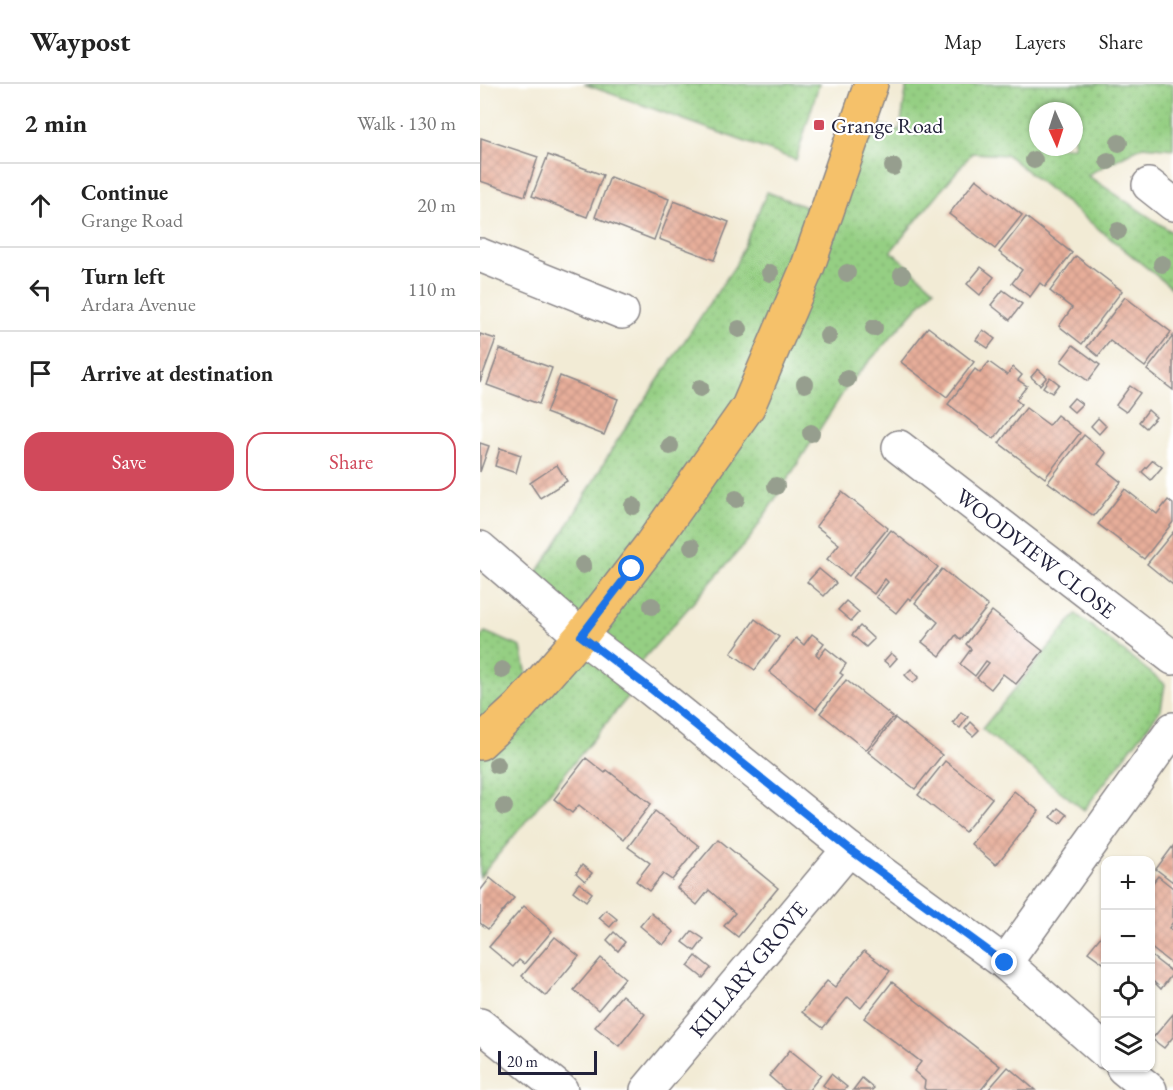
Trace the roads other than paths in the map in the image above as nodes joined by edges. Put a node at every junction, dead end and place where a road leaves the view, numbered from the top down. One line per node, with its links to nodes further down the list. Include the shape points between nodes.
1 (871, 84): 6 (main road, via 808,266 748,407)
2 (480, 255): 3 (street)
3 (622, 312)
4 (899, 447): 7 (street, WOODVIEW CLOSE)
5 (480, 548): 6 (street)
6 (581, 636): 9 (main road, via 519,706); 10 (street)
7 (1173, 658)
8 (1173, 729): 11 (street)
9 (480, 742)
10 (849, 849): 11 (street); 15 (street, KILLARY GROVE)
11 (1005, 963): 13 (street)
12 (480, 1024): 14 (street)
13 (1101, 1048)
14 (561, 1090)
15 (647, 1090)

